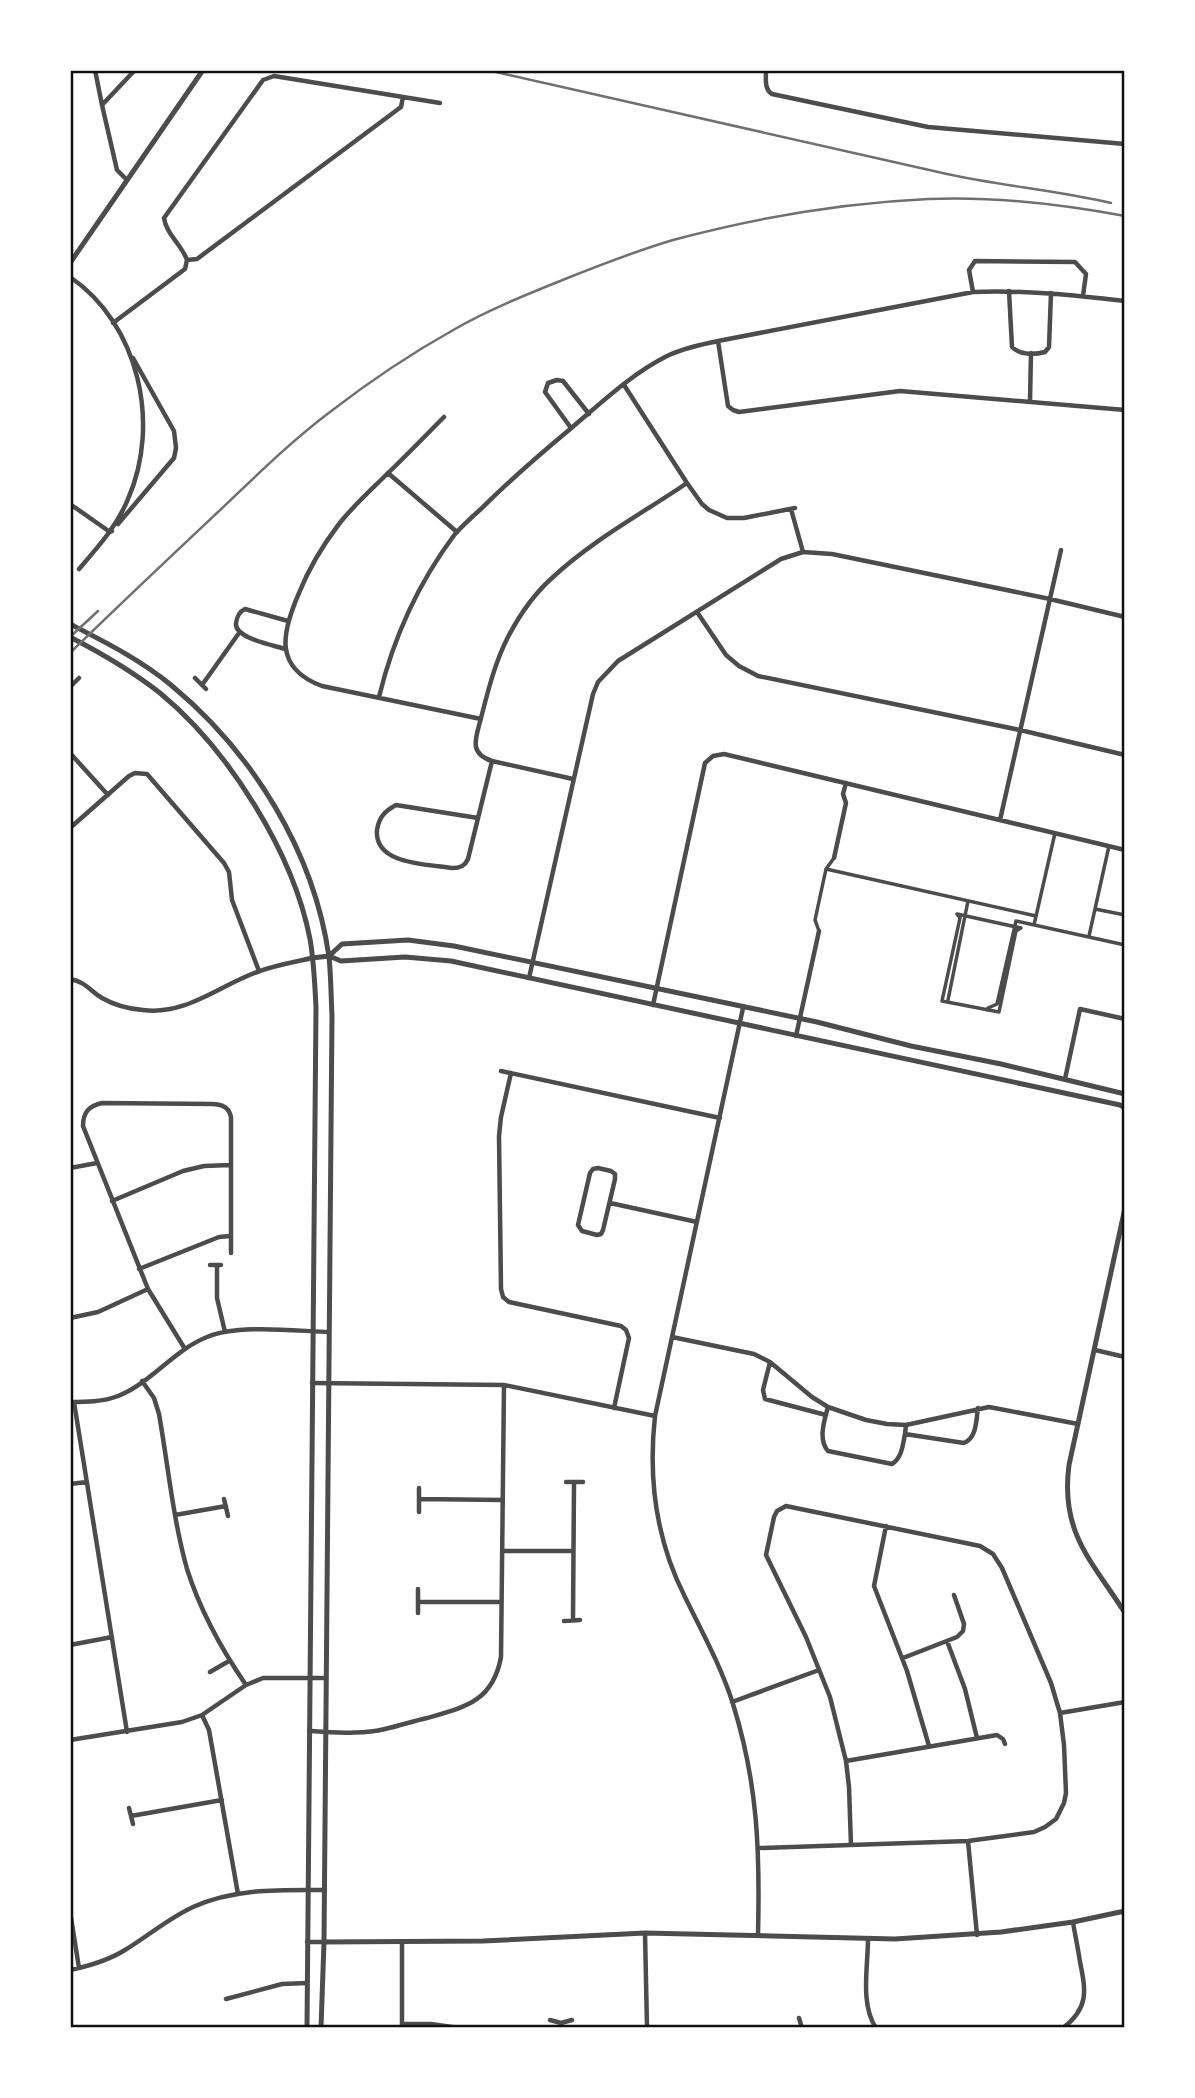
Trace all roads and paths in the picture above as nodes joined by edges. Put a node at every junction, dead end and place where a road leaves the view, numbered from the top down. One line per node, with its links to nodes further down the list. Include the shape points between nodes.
1 (95, 70): 7 (street)
2 (135, 70): 7 (street)
3 (203, 70): 9 (street)
4 (766, 70): 8 (street, via 766,85 772,94 928,127)
5 (403, 97): 6 (street); 10 (street, via 401,107 197,259); 10 (street, via 274,76 263,80 164,218)
6 (440, 103)
7 (102, 105): 9 (street, via 117,170)
8 (1125, 144)
9 (127, 180): 11 (street)
10 (187, 260): 18 (street, via 185,269)
11 (70, 263)
12 (70, 277): 18 (street, via 97,300)
13 (1009, 291): 14 (street); 15 (street); 21 (street, via 1012,347)
14 (973, 292): 16 (street, via 969,270 975,261 1075,262 1086,274); 19 (street)
15 (1051, 293): 16 (street); 21 (street, via 1049,348)
16 (1083, 296): 17 (street)
17 (1125, 301)
18 (113, 323): 20 (street)
19 (718, 341): 22 (street, via 666,356); 23 (street, via 728,406 739,412 900,391)
20 (128, 348): 33 (street, via 141,394 143,441 135,481); 33 (street, via 174,431 176,448 174,458)
21 (1031, 353): 23 (street)
22 (624, 385): 26 (street); 31 (street)
23 (1030, 401): 24 (street)
24 (1125, 410)
25 (70, 414): 29 (street)
26 (589, 414): 28 (street); 28 (street, via 563,381 548,383 547,397)
27 (444, 416): 30 (street)
28 (571, 428): 34 (street)
29 (70, 443)
30 (388, 473): 34 (street); 41 (street, via 340,522 321,550)
31 (687, 483): 36 (street, via 702,504 727,518 793,509); 50 (street, via 551,578 507,639)
32 (70, 504): 33 (street)
33 (110, 532): 37 (street)
34 (457, 532): 49 (street, via 408,612)
35 (1062, 550): 38 (street)
36 (803, 552): 38 (street); 39 (street, via 780,559)
37 (79, 569)
38 (1050, 599): 40 (street); 51 (street)
39 (697, 612): 51 (street, via 726,655 758,676); 57 (street, via 618,661 598,682)
40 (1125, 617)
41 (288, 621): 43 (street, via 245,609 239,612); 45 (street)
42 (70, 624): 54 (street, via 170,684)
43 (239, 633): 45 (street); 47 (street, via 204,687)
44 (70, 637): 56 (street, via 161,694)
45 (285, 649): 49 (street, via 301,676 312,682)
46 (79, 678): 48 (street)
47 (195, 678)
48 (70, 687)
49 (379, 697): 50 (street)
50 (481, 719): 55 (street, via 475,747 482,758)
51 (1020, 730): 53 (street); 61 (street)
52 (70, 753): 59 (street)
53 (1125, 755)
54 (239, 756): 56 (street); 78 (street, via 273,804 306,872)
55 (492, 761): 57 (street); 60 (street)
56 (228, 766): 79 (street, via 259,814 294,886)
57 (573, 779): 80 (street)
58 (846, 783): 61 (street); 66 (street); 84 (street, via 724,754 705,763)
59 (108, 795): 62 (street); 81 (street, via 135,772 147,774 224,863 232,900)
60 (478, 818): 60 (street, via 468,859 458,868 394,858 378,844 382,816 396,805)
61 (1000, 820): 63 (street)
62 (70, 828)
63 (1055, 833): 64 (street); 72 (street)
64 (1109, 846): 65 (street); 69 (street)
65 (1125, 850)
66 (834, 858): 67 (street)
67 (826, 869): 68 (street); 75 (street, via 815,920)
68 (968, 901): 70 (street); 72 (street)
69 (1095, 909): 71 (street); 76 (street)
70 (965, 915): 73 (street); 85 (street, via 957,914 960,918); 86 (street)
71 (1125, 915)
72 (1036, 916): 74 (street)
73 (1015, 924): 74 (street); 89 (street, via 997,1004); 89 (street, via 1021,928 1016,931 999,1012)
74 (1034, 925): 76 (street)
75 (819, 931): 90 (street)
76 (1088, 937): 77 (street)
77 (1125, 945)
78 (329, 956): 79 (street); 80 (street, via 342,944 408,940); 82 (street, via 341,961 424,958); 117 (street)
79 (312, 958): 81 (street); 116 (street, via 316,1008)
80 (532, 963): 82 (street); 84 (street)
81 (259, 971): 83 (street, via 190,1003 159,1011 123,1006)
82 (529, 978): 87 (street)
83 (70, 979)
84 (656, 989): 87 (street); 88 (street)
85 (942, 999): 86 (street); 89 (street)
86 (948, 1000): 89 (street)
87 (653, 1005): 92 (street)
88 (743, 1008): 90 (street); 92 (street)
89 (988, 1009)
90 (800, 1019): 93 (street); 96 (street)
91 (1125, 1019): 96 (street, via 1080,1009)
92 (740, 1025): 93 (street); 99 (street)
93 (796, 1037): 98 (street)
94 (501, 1070): 95 (street)
95 (511, 1073): 99 (street); 129 (street, via 499,1136 503,1297 626,1330 629,1338)
96 (1066, 1080): 97 (street)
97 (1125, 1094)
98 (1125, 1108)
99 (720, 1118): 106 (street)
100 (97, 1163): 101 (street, via 83,1126 84,1113 102,1102 225,1107 230,1113); 102 (street); 103 (street)
101 (230, 1165): 103 (street, via 183,1171); 107 (street)
102 (70, 1168)
103 (112, 1201): 112 (street)
104 (610, 1203): 104 (street, via 601,1234 579,1228 593,1169 615,1174); 106 (street)
105 (1125, 1208): 108 (street)
106 (697, 1222): 118 (street)
107 (230, 1236): 110 (street); 112 (street)
108 (1118, 1242): 109 (street); 120 (street)
109 (1125, 1244)
110 (231, 1253)
111 (216, 1265): 115 (street)
112 (139, 1269): 113 (street)
113 (148, 1289): 114 (street, via 97,1312); 119 (street)
114 (70, 1318)
115 (225, 1332): 116 (street); 119 (street)
116 (313, 1332): 117 (street); 124 (street)
117 (329, 1332): 125 (street)
118 (672, 1337): 122 (street, via 754,1354); 132 (street)
119 (185, 1349): 123 (street)
120 (1095, 1350): 121 (street); 134 (street)
121 (1125, 1357)
122 (770, 1362): 128 (street); 131 (street, via 762,1390 765,1399)
123 (142, 1381): 127 (street, via 114,1398); 147 (street, via 159,1414)
124 (312, 1383): 125 (street); 168 (street)
125 (329, 1383): 126 (street); 169 (street)
126 (504, 1385): 129 (street); 144 (street)
127 (72, 1402): 136 (street)
128 (828, 1407): 131 (street); 133 (street, via 866,1420)
129 (614, 1408): 132 (street)
130 (978, 1408): 133 (street); 134 (street); 135 (street, via 973,1437 964,1443)
131 (826, 1415): 135 (street, via 822,1440 828,1451 892,1464 900,1456)
132 (655, 1416): 171 (street, via 652,1481 662,1538)
133 (906, 1424): 135 (street)
134 (1078, 1424): 157 (street, via 1067,1481 1071,1521 1082,1550)
135 (905, 1434)
136 (87, 1482): 140 (street); 161 (street)
137 (566, 1482): 138 (street)
138 (575, 1482): 139 (street); 151 (street)
139 (583, 1482)
140 (70, 1484)
141 (419, 1488): 143 (street)
142 (225, 1499): 145 (street)
143 (419, 1499): 144 (street); 146 (street)
144 (502, 1500): 150 (street)
145 (226, 1506): 147 (street); 148 (street)
146 (419, 1512)
147 (175, 1515): 165 (street, via 195,1590)
148 (228, 1516)
149 (886, 1526): 164 (street, via 874,1586); 166 (street, via 791,1506 781,1508 774,1517 766,1555); 173 (street, via 980,1546 993,1554)
150 (502, 1550): 151 (street); 155 (street)
151 (573, 1551): 158 (street)
152 (418, 1589): 154 (street)
153 (954, 1595): 162 (street, via 963,1631)
154 (418, 1602): 155 (street); 156 (street)
155 (501, 1602): 177 (street, via 499,1670 494,1682 473,1702 384,1730)
156 (418, 1613)
157 (1125, 1613)
158 (573, 1620): 159 (street); 160 (street)
159 (580, 1620)
160 (564, 1621)
161 (112, 1637): 163 (street); 176 (street)
162 (947, 1641): 164 (street); 178 (street)
163 (70, 1645)
164 (903, 1658): 181 (street)
165 (229, 1661): 167 (street); 170 (street)
166 (819, 1670): 171 (street); 182 (street)
167 (210, 1672)
168 (310, 1678): 169 (street); 170 (street, via 270,1677); 175 (street)
169 (326, 1678): 177 (street)
170 (246, 1685): 174 (street)
171 (733, 1702): 189 (street, via 747,1751)
172 (1125, 1702): 173 (street)
173 (1060, 1713): 187 (street, via 1066,1793 1056,1819 1034,1832)
174 (202, 1715): 176 (street); 183 (street)
175 (309, 1731): 177 (street); 190 (street)
176 (127, 1732): 179 (street)
177 (325, 1732): 191 (street)
178 (976, 1738): 180 (street, via 997,1735); 181 (street)
179 (70, 1741)
180 (1005, 1744)
181 (929, 1746): 182 (street)
182 (845, 1761): 188 (street)
183 (222, 1800): 185 (street); 192 (street)
184 (129, 1808): 185 (street)
185 (131, 1816): 186 (street)
186 (133, 1824)
187 (968, 1842): 188 (street); 198 (street)
188 (851, 1846): 189 (street)
189 (759, 1848): 197 (street)
190 (308, 1890): 191 (street); 192 (street); 200 (street)
191 (325, 1890): 201 (street)
192 (238, 1894): 203 (street, via 192,1907 123,1951)
193 (70, 1911): 203 (street)
194 (1125, 1911): 195 (street)
195 (1073, 1922): 198 (street); 220 (street, via 1085,1992 1081,2010)
196 (645, 1933): 197 (street); 202 (street); 215 (street)
197 (758, 1935): 199 (street)
198 (977, 1935): 199 (street)
199 (868, 1939): 219 (street, via 867,2002)
200 (307, 1942): 201 (street); 205 (street)
201 (324, 1942): 202 (street); 213 (street)
202 (402, 1942): 210 (street)
203 (79, 1968): 204 (street)
204 (70, 1970)
205 (307, 1983): 206 (street, via 282,1984); 212 (street)
206 (226, 1999)
207 (800, 2018): 218 (street)
208 (550, 2020): 211 (street)
209 (572, 2020): 211 (street)
210 (402, 2026): 214 (street)
211 (561, 2026)
212 (307, 2028)
213 (321, 2028)
214 (459, 2028)
215 (647, 2028)
216 (731, 2028): 217 (street)
217 (746, 2028)
218 (802, 2028)
219 (876, 2028)
220 (1063, 2028)

